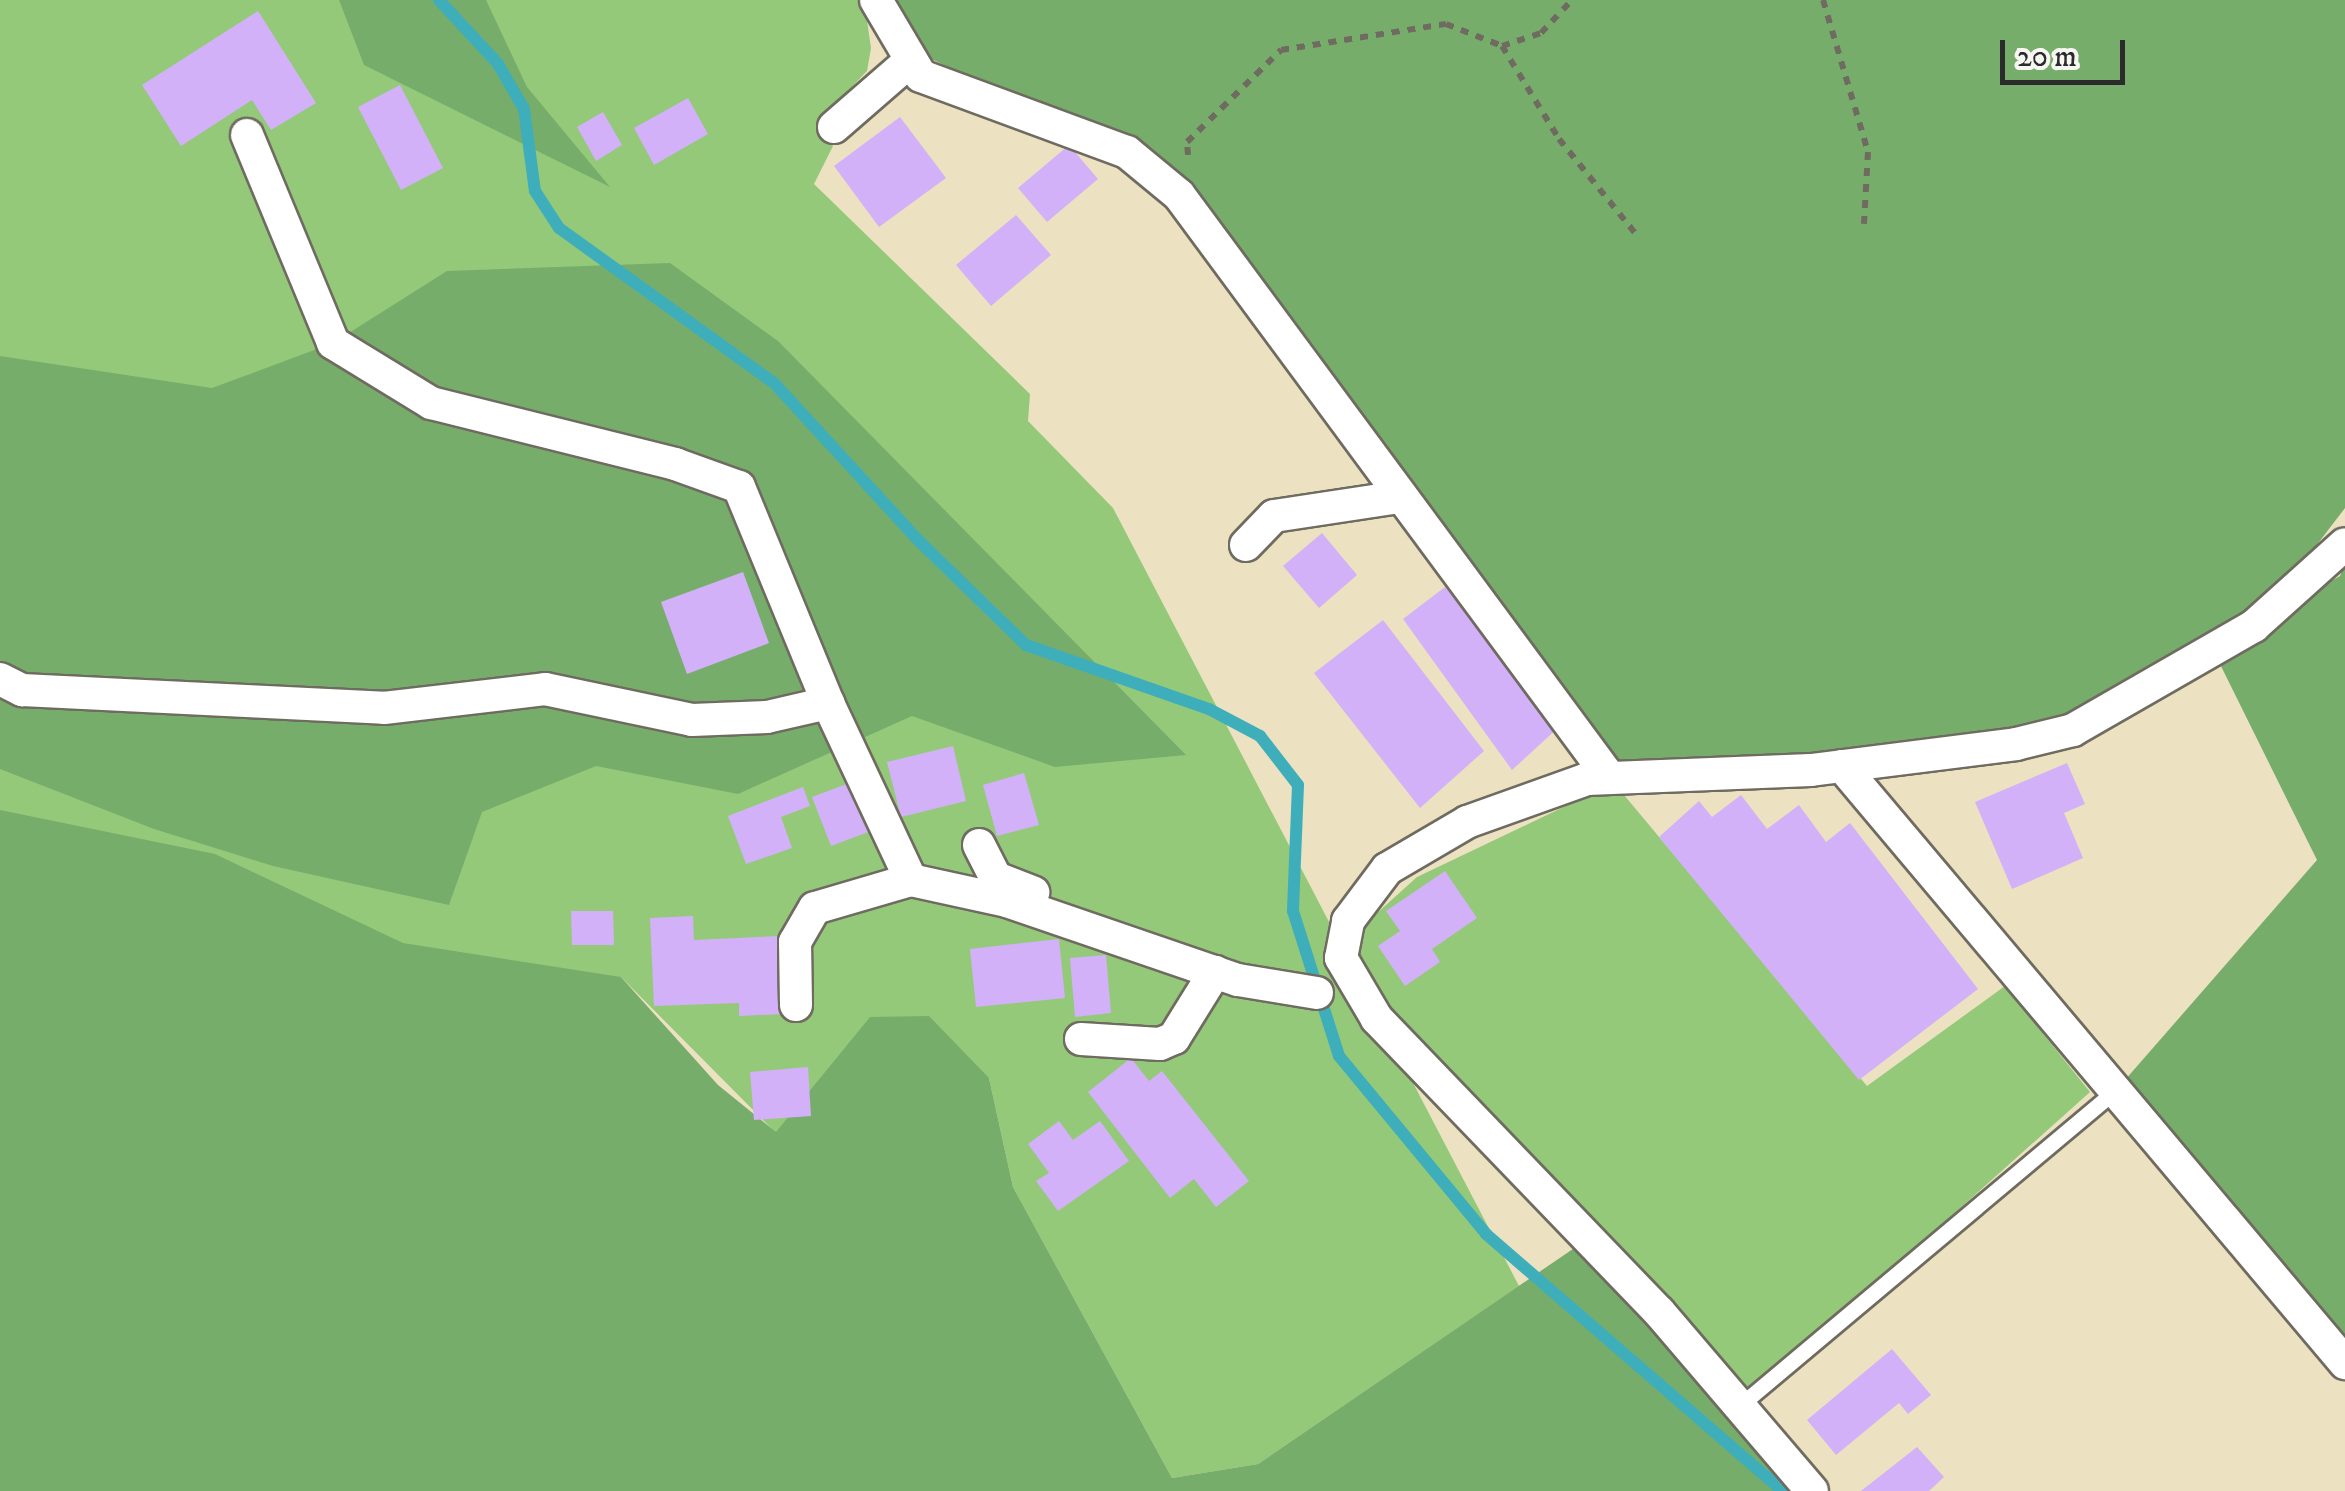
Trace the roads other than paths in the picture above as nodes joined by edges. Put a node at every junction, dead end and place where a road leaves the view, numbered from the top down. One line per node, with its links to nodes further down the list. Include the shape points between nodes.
1 (876, 0): 2 (street)
2 (910, 61): 3 (street); 5 (street, via 921,76 1127,152 1190,211)
3 (834, 127)
4 (248, 135): 9 (street, via 333,343 431,403 675,464 740,487)
5 (1400, 497): 7 (street, via 1274,516); 11 (street)
6 (2345, 544): 10 (street, via 2254,626 2073,730 2016,744)
7 (1246, 545)
8 (0, 679): 9 (street, via 22,690 384,708 545,689 692,720 767,717)
9 (828, 703): 13 (street)
10 (1842, 766): 11 (street); 19 (street)
11 (1607, 774): 21 (street, via 1467,822 1386,869 1348,921 1341,958 1377,1019 1659,1312)
12 (980, 844): 14 (street, via 996,878 1106,921)
13 (911, 880): 14 (street, via 1007,901); 17 (street, via 815,908 795,942)
14 (1110, 937): 15 (street)
15 (1215, 972): 16 (street); 18 (street, via 1174,1038 1160,1044)
16 (1318, 992)
17 (796, 1005)
18 (1080, 1039)
19 (2118, 1088): 20 (street); 21 (lane)
20 (2345, 1363)
21 (1738, 1407): 22 (street)
22 (1812, 1491)

